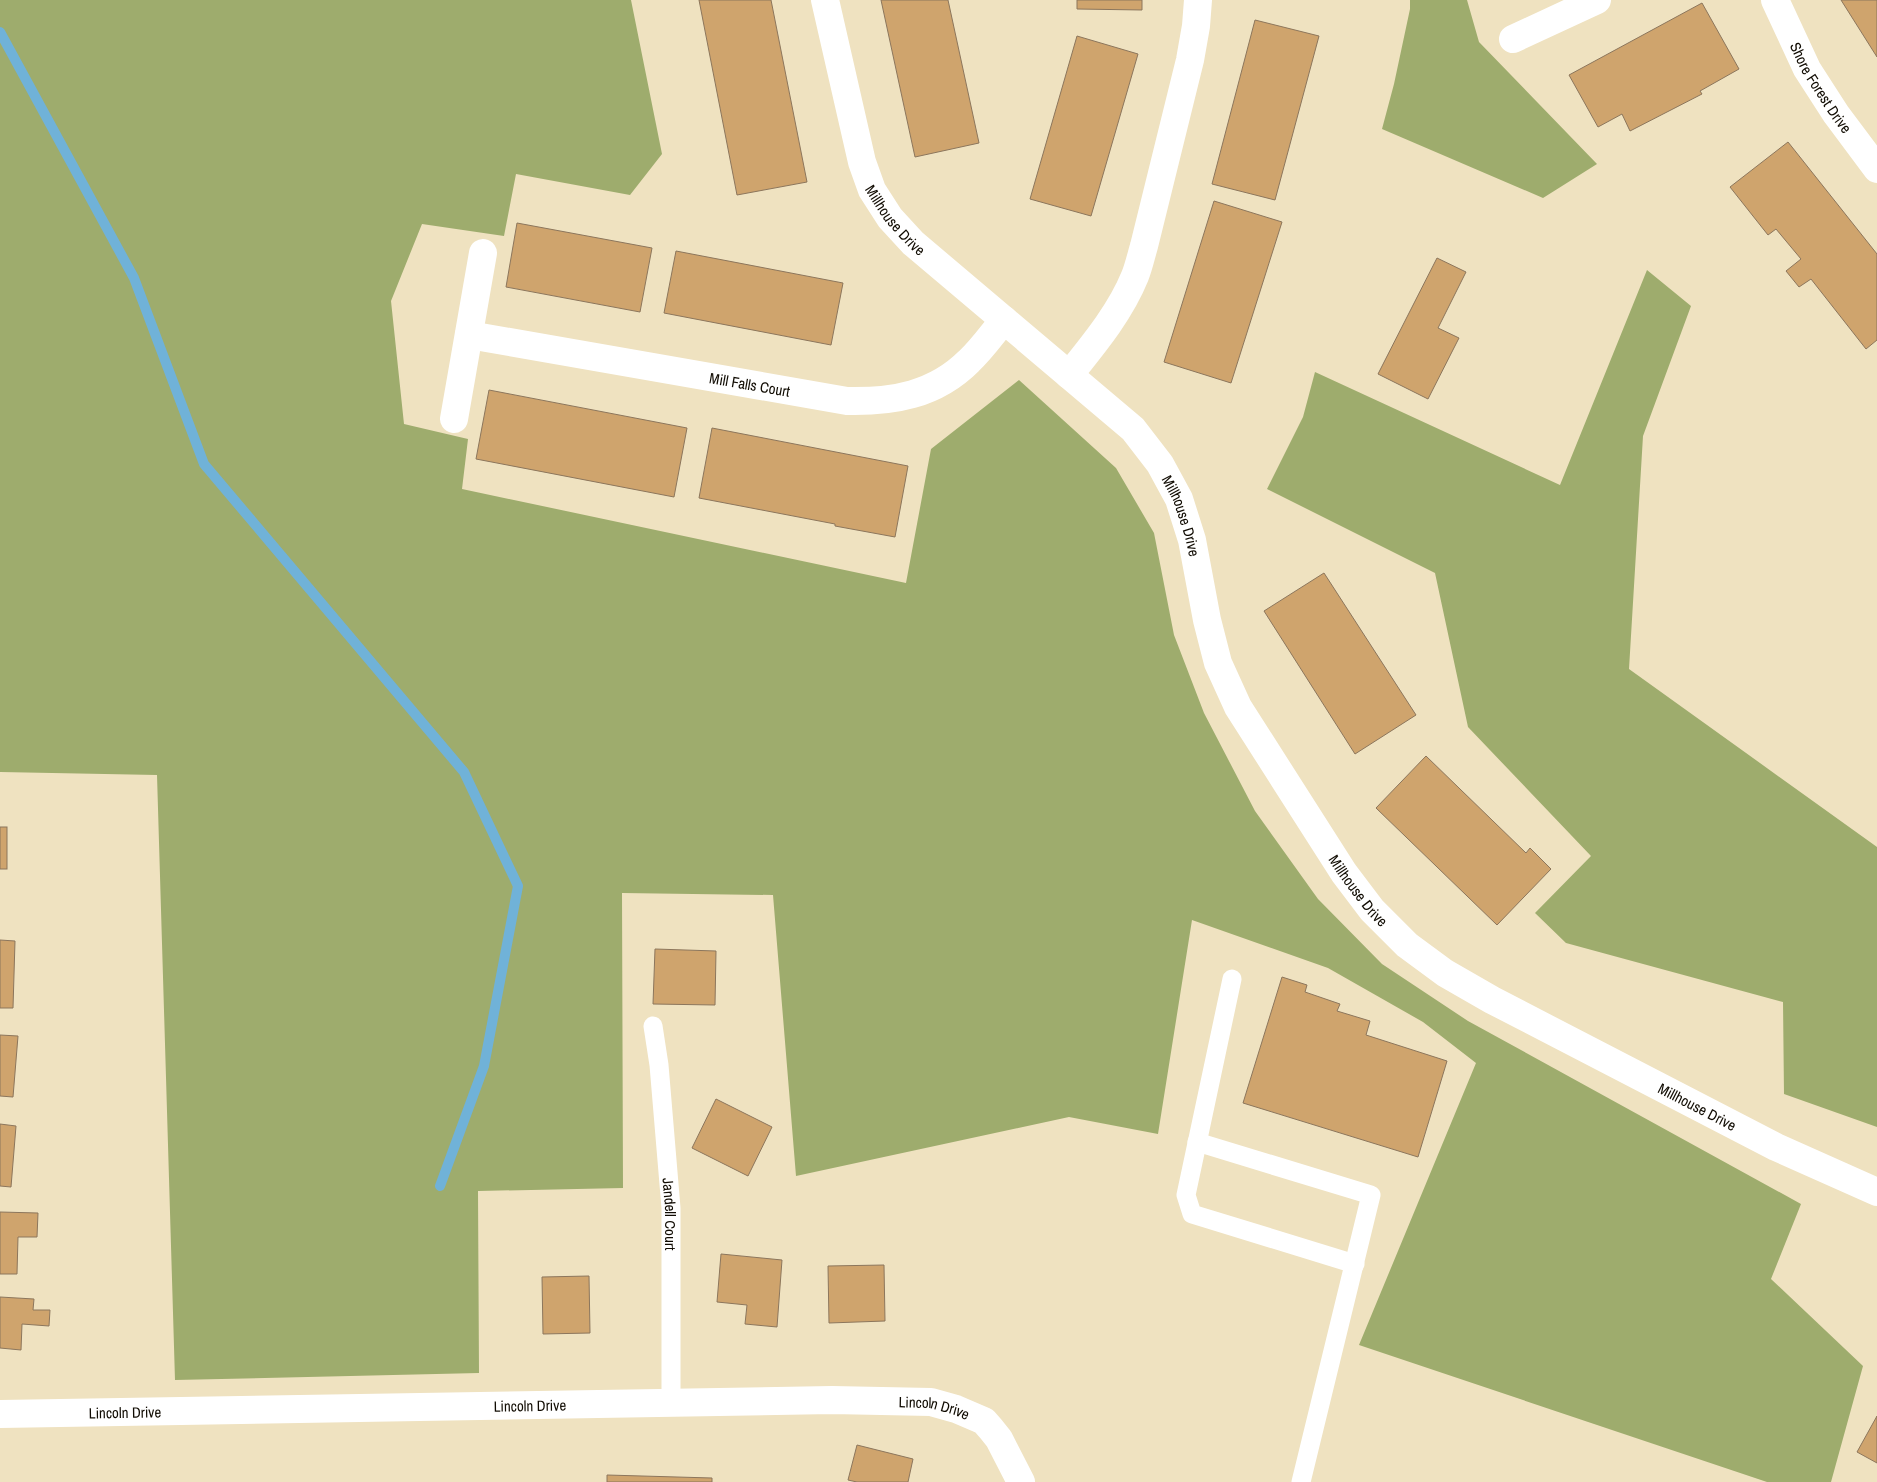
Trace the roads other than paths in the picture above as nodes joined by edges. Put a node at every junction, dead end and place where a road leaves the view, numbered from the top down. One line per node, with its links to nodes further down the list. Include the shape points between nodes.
1 (825, 0): 8 (street, Millhouse Drive, via 862,162 872,190 890,218 913,243)
2 (1198, 0): 10 (street, via 1190,60 1135,276 1113,316)
3 (1597, 0): 5 (street)
4 (1775, 0): 6 (street, Shore Forest Drive, via 1807,69)
5 (1513, 39)
6 (1877, 169)
7 (483, 253): 9 (street)
8 (1004, 320): 9 (street, Mill Falls Court, via 969,362 947,379 901,399 875,402 847,401); 10 (street, Millhouse Drive)
9 (469, 335): 11 (street)
10 (1069, 375): 15 (street, Millhouse Drive, via 1133,430 1160,464 1179,499 1192,540 1218,663 1238,707 1344,873 1372,910 1406,945 1445,973 1510,1010 1776,1147)
11 (454, 419)
12 (1232, 979): 14 (lane)
13 (653, 1026): 17 (lane, Jandell Court, via 671,1208)
14 (1197, 1142): 16 (lane, via 1186,1195 1192,1214); 16 (lane, via 1371,1195)
15 (1877, 1192)
16 (1355, 1264): 20 (lane)
17 (671, 1403): 18 (street, Lincoln Drive); 19 (street, Lincoln Drive, via 931,1402 984,1421 999,1439)
18 (0, 1414)
19 (1010, 1476)
20 (1301, 1482)

